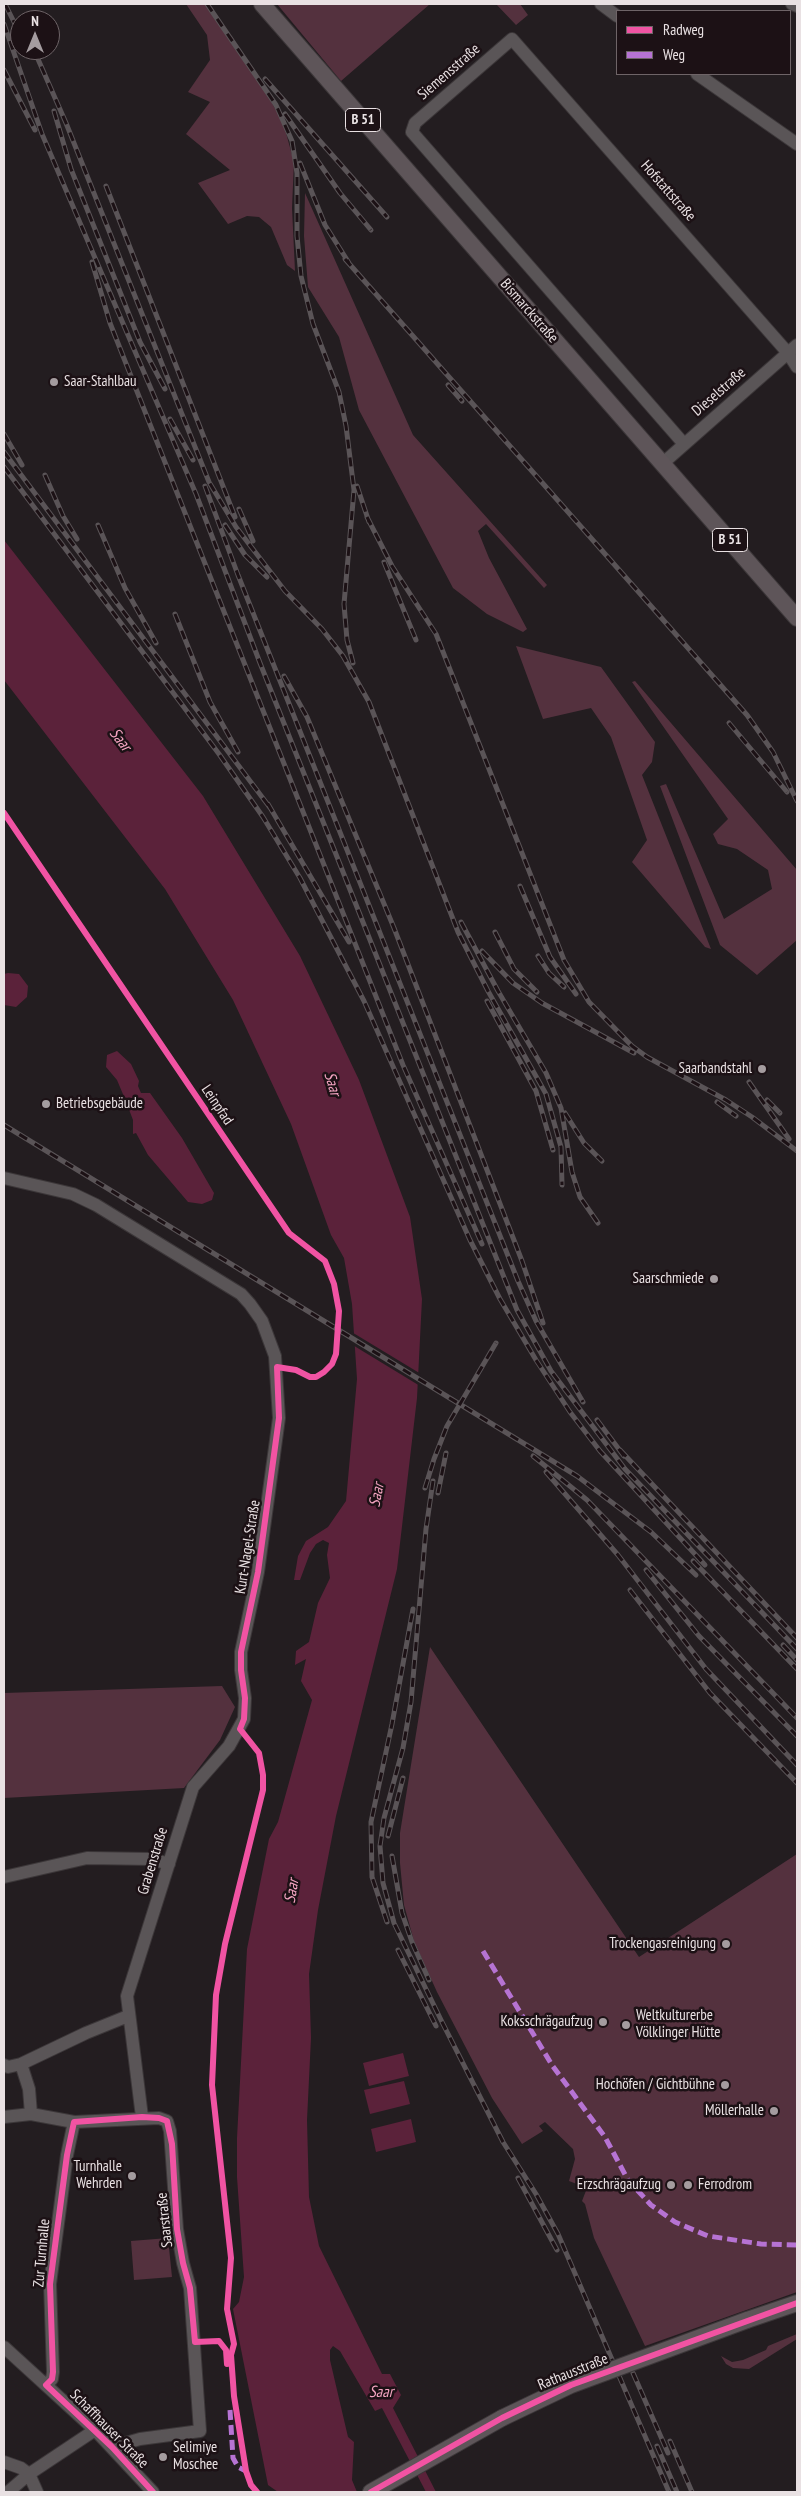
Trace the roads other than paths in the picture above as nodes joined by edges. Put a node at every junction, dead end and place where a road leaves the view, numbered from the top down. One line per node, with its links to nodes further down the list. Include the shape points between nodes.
1 (262, 4): 13 (main road, Bismarckstraße / B 51)
2 (601, 4): 5 (street)
3 (792, 4): 4 (street)
4 (797, 6)
5 (616, 15)
6 (512, 39): 8 (street, Siemensstraße, via 415,123); 10 (street, Hofstattstraße)
7 (698, 75): 9 (street)
8 (412, 132): 12 (street, Bismarckstraße)
9 (797, 144)
10 (793, 349): 11 (street, Hofstattstraße); 12 (street, Dieselstraße)
11 (797, 367)
12 (684, 444): 13 (street, Dieselstraße)
13 (662, 464): 14 (main road, Bismarckstraße / B 51)
14 (797, 618)
15 (4, 1178): 16 (street, Kurt-Nagel-Straße, via 73,1194 96,1205 241,1294 268,1335 276,1367 279,1418 258,1572 241,1652 245,1698)
16 (240, 1729): 17 (street, Grabenstraße, via 193,1787)
17 (169, 1864): 18 (street, via 152,1859 87,1858); 19 (street, Grabenstraße, via 130,1984)
18 (4, 1877)
19 (128, 2016): 20 (street, via 86,2032); 24 (street, Grabenstraße)
20 (21, 2064): 21 (street); 22 (street, via 28,2088)
21 (4, 2065)
22 (30, 2114): 23 (street); 25 (street)
23 (4, 2116)
24 (142, 2117): 25 (street); 30 (street, Saarstraße, via 167,2121 170,2130 177,2229 190,2288 200,2431 140,2439)
25 (74, 2122): 28 (street, Zur Turnhalle, via 66,2155 50,2284 53,2372)
26 (797, 2303): 36 (main road, Rathausstraße, bridge, via 571,2385 502,2418)
27 (4, 2347): 28 (street, Schaffhauser Straße)
28 (46, 2385): 29 (street, Schaffhauser Straße)
29 (95, 2430): 30 (street, Schaffhauser Straße); 32 (street)
30 (112, 2447): 35 (street, Schaffhauser Straße)
31 (4, 2462): 32 (street)
32 (29, 2474): 33 (street); 34 (street)
33 (8, 2492)
34 (37, 2492)
35 (153, 2492)
36 (371, 2492)

